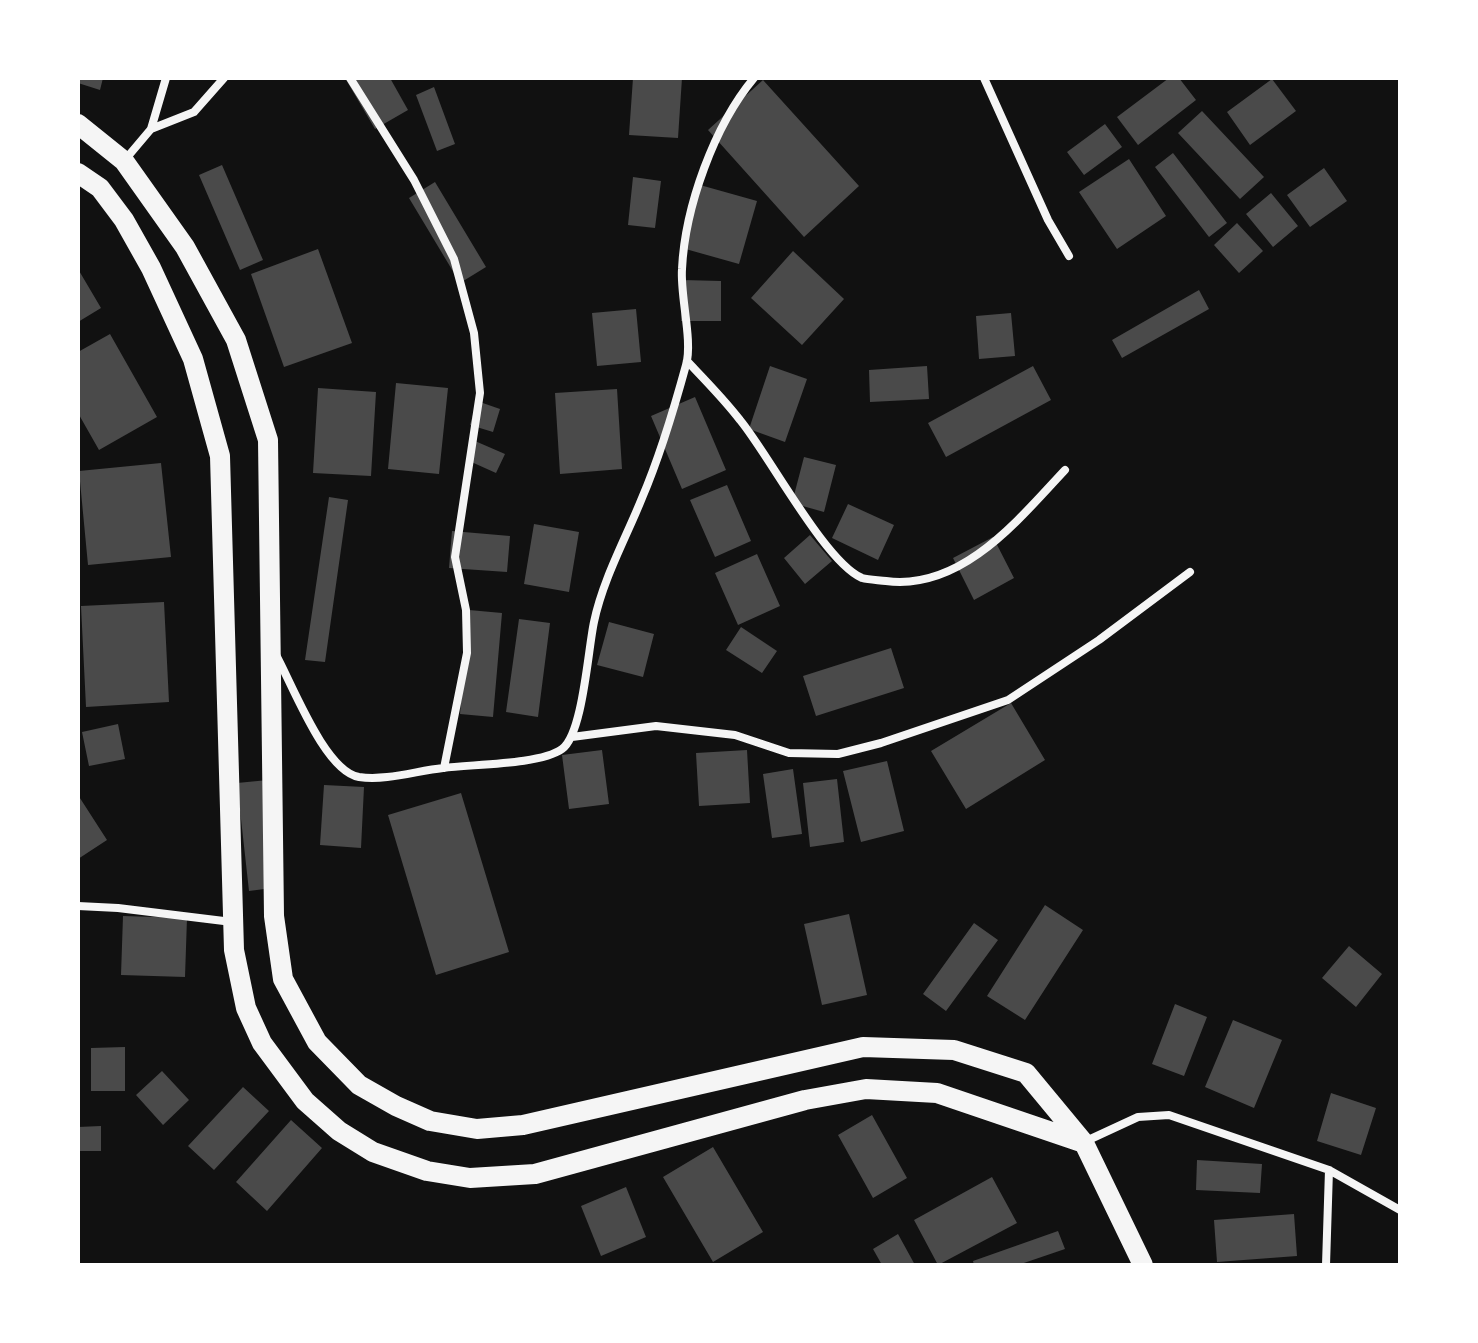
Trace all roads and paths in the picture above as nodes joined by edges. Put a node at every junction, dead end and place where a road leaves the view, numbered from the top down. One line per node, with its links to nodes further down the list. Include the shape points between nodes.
1 (166, 78): 7 (street)
2 (224, 78): 7 (street, via 194,112)
3 (350, 78): 17 (street, via 414,180 454,259 474,333 480,393 455,557 466,610 467,653)
4 (754, 78): 12 (street, via 715,141 688,227 682,269)
5 (984, 78): 11 (street)
6 (78, 124): 8 (highway)
7 (151, 129): 8 (street)
8 (124, 161): 10 (highway); 15 (highway, via 185,247 236,340 268,440)
9 (78, 173): 10 (highway)
10 (100, 188): 19 (highway, via 151,268 193,359 220,456)
11 (1069, 256)
12 (687, 361): 13 (street, via 741,421 840,561 863,578 928,579 956,567 1007,531); 16 (street, via 644,494 595,618)
13 (1065, 470)
14 (1190, 572): 16 (street, via 1008,700 881,743 838,754 789,753 735,735 656,726)
15 (272, 647): 17 (street, via 321,744 339,768 355,777 376,778); 20 (highway, via 274,916 283,979 317,1042 359,1085 430,1121 477,1129 523,1125 863,1047 954,1050 1026,1073)
16 (572, 737): 17 (street, via 562,749 537,759)
17 (444, 768)
18 (78, 906): 19 (street)
19 (232, 922): 20 (highway, via 246,1008 262,1043 305,1101 373,1152 427,1171 470,1178 535,1174 805,1100 866,1089 937,1093)
20 (1084, 1143): 21 (street, via 1138,1117 1169,1115); 23 (highway)
21 (1329, 1170): 22 (street); 24 (street)
22 (1400, 1210)
23 (1143, 1265)
24 (1326, 1265)

